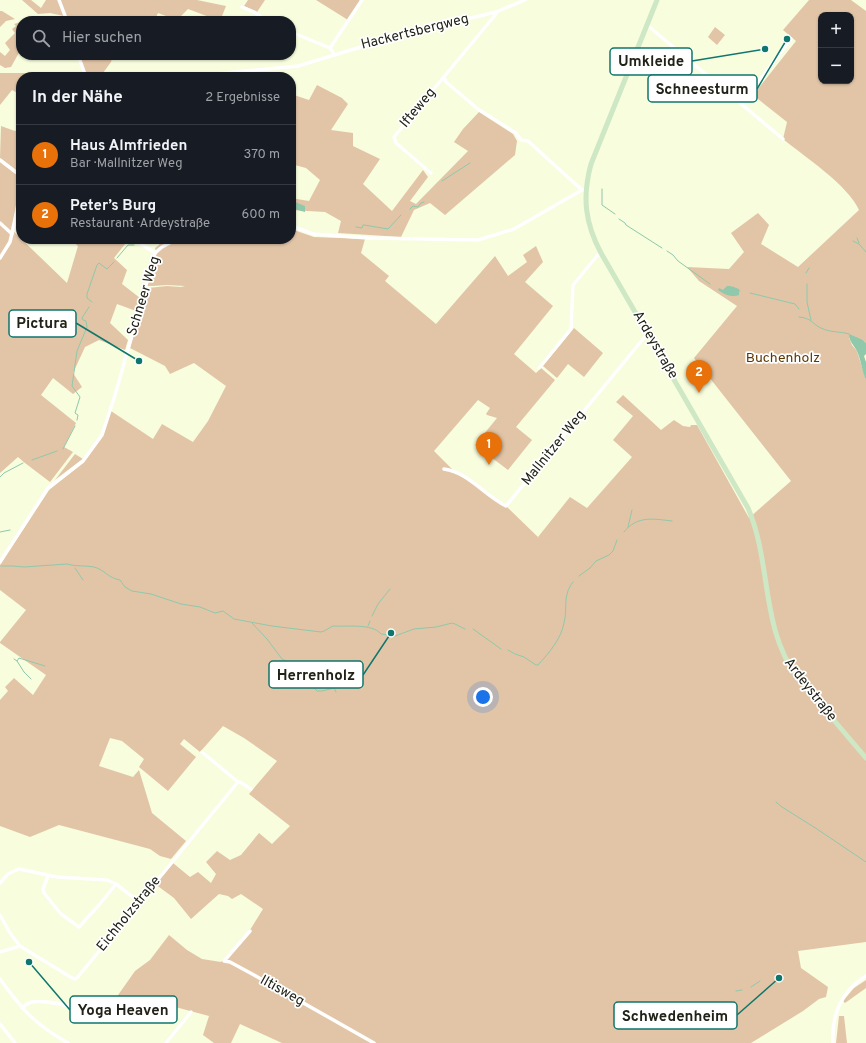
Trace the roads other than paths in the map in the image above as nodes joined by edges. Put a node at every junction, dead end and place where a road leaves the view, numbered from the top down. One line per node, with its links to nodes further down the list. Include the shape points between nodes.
1 (59, 0): 7 (street)
2 (362, 0): 12 (street, Hackertsbergweg)
3 (525, 0): 6 (street, Hackertsbergweg)
4 (657, 0): 9 (main road, Ardeystraße)
5 (242, 7): 8 (street)
6 (496, 12): 13 (street, Hackertsbergweg); 17 (street, Hackertsbergweg)
7 (65, 16)
8 (260, 16)
9 (647, 25): 18 (street); 23 (main road, Ardeystraße)
10 (296, 34): 12 (street)
11 (792, 39): 18 (street)
12 (330, 48): 13 (street)
13 (334, 54): 16 (street, Hackertsbergweg, via 287,68)
14 (80, 60): 15 (street)
15 (84, 72)
16 (240, 72)
17 (445, 76): 22 (street, Ifteweg, via 394,139); 23 (street, via 446,82 478,109 516,133 521,140 528,141)
18 (741, 104): 19 (street)
19 (783, 139)
20 (0, 160): 21 (street)
21 (16, 172)
22 (431, 173)
23 (584, 190): 26 (street, via 514,229 478,240 368,238 314,234); 31 (main road, Ardeystraße, via 589,224)
24 (16, 215): 27 (street)
25 (0, 223): 27 (street)
26 (296, 228)
27 (12, 234): 32 (street)
28 (142, 244): 30 (street)
29 (168, 244): 30 (street, Schneer Weg)
30 (156, 253): 36 (street, Schneer Weg, via 102,435 83,461 48,488)
31 (601, 253): 33 (main road, Ardeystraße); 34 (street, via 573,285 571,329)
32 (0, 258)
33 (648, 334): 35 (street, Mallnitzer Weg, via 506,506 453,470); 38 (main road, Ardeystraße, via 750,513 762,553 772,623 788,665)
34 (539, 368)
35 (444, 469)
36 (0, 562)
37 (202, 752): 39 (street)
38 (866, 758)
39 (238, 782): 40 (street); 44 (street, Eichholzstraße)
40 (251, 789)
41 (48, 876): 42 (street, via 19,869 8,874); 43 (street, via 70,879 96,878); 43 (street, via 44,893 61,914 79,927)
42 (0, 883)
43 (116, 884): 44 (street)
44 (139, 902): 47 (street, Eichholzstraße, via 75,979)
45 (0, 915): 47 (street)
46 (250, 931): 58 (street, Iltisweg, via 224,962 236,965)
47 (20, 946): 48 (street)
48 (0, 952)
49 (866, 976): 59 (street, via 851,987 838,1006)
50 (0, 979): 51 (street)
51 (22, 1008): 52 (street, via 33,1002 44,1002 91,1012); 56 (street, via 44,1029)
52 (96, 1010)
53 (191, 1012): 57 (street)
54 (0, 1024): 55 (street)
55 (15, 1043)
56 (68, 1043)
57 (166, 1043)
58 (374, 1043)
59 (833, 1043)

